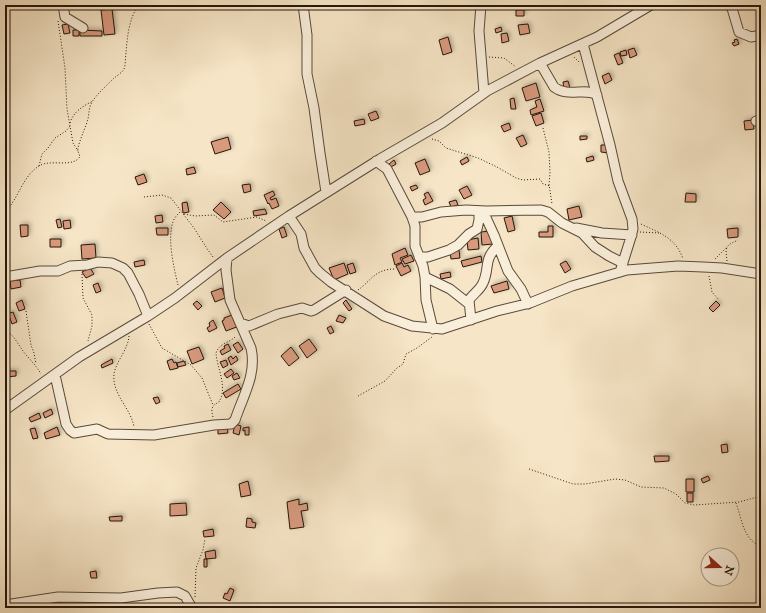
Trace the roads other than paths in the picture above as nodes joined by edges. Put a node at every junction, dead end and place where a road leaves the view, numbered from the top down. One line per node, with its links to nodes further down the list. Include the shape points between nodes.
1 (63, 5): 6 (street, via 65,17)
2 (304, 5): 13 (street, via 307,74)
3 (482, 5): 10 (street, via 479,31)
4 (651, 5): 8 (street)
5 (731, 5): 7 (street, via 739,32 751,37)
6 (83, 28)
7 (761, 35)
8 (583, 44): 9 (street); 11 (street)
9 (540, 63): 10 (street); 11 (street, via 554,88)
10 (484, 93): 12 (street, via 442,123)
11 (597, 95): 18 (street, via 618,181 631,216)
12 (376, 161): 13 (street); 16 (street, via 387,169)
13 (326, 192): 15 (street)
14 (481, 211): 16 (street, via 441,212); 17 (street, via 541,210); 19 (street); 20 (street, via 477,228 458,245 428,257)
15 (289, 216): 21 (street); 27 (street, via 301,234 304,248 315,268)
16 (412, 217): 20 (street)
17 (574, 228): 18 (street); 22 (street, via 609,256)
18 (632, 235): 22 (street)
19 (498, 246): 28 (street, via 491,252 483,283); 29 (street, via 508,271)
20 (418, 257): 26 (street)
21 (223, 260): 30 (street); 32 (street, via 230,300)
22 (623, 263): 23 (street)
23 (620, 272): 24 (street, via 649,268 708,267); 29 (street, via 572,286)
24 (761, 274)
25 (5, 277): 30 (street, via 58,271 70,266 112,263 123,268 128,274)
26 (425, 277): 28 (street, via 450,289); 33 (street, via 426,300)
27 (348, 292): 32 (street, via 311,311 302,308 278,314 249,326); 33 (street, via 384,316 412,326)
28 (469, 304): 31 (street)
29 (528, 304): 31 (street)
30 (147, 316): 34 (street, via 84,353)
31 (471, 320): 33 (street)
32 (242, 325): 34 (street, via 252,352 251,379 231,424 154,435 106,434 96,429 72,432 64,417)
33 (438, 329)
34 (55, 375): 35 (street)
35 (5, 410)
36 (5, 605): 37 (street, via 58,597 122,598 177,592)
37 (194, 605)

